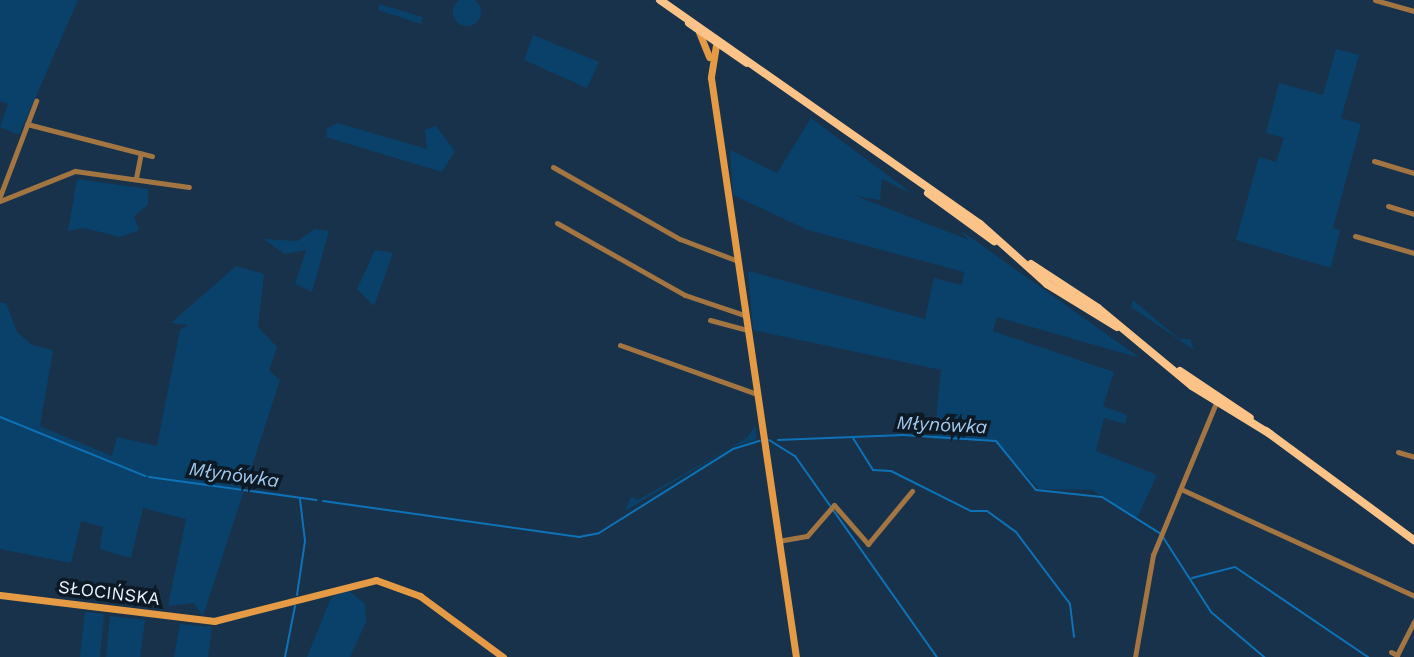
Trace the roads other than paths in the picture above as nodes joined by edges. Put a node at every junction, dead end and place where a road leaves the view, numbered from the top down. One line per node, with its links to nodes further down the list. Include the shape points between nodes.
1 (1375, 0): 3 (street)
2 (664, 1): 4 (main road)
3 (1414, 11)
4 (679, 13): 5 (main road); 6 (main road)
5 (708, 30): 7 (main road); 8 (street)
6 (699, 32): 8 (main road); 9 (street)
7 (728, 44): 8 (street); 10 (main road)
8 (716, 45): 9 (street); 10 (main road)
9 (709, 59): 26 (street)
10 (761, 71): 31 (main road, via 917,182 975,231 1006,247)
11 (36, 102): 12 (street)
12 (27, 124): 13 (street); 20 (street)
13 (141, 153): 14 (street); 18 (street)
14 (152, 156)
15 (1374, 161): 17 (street)
16 (553, 167): 26 (street, via 680,239)
17 (1414, 173)
18 (136, 178): 19 (street); 20 (street, via 70,172)
19 (189, 187)
20 (0, 198)
21 (1388, 206): 22 (street)
22 (1414, 214)
23 (557, 223): 27 (street, via 685,295)
24 (1355, 236): 25 (street)
25 (1414, 253)
26 (738, 261): 27 (street)
27 (744, 315): 29 (street)
28 (710, 320): 29 (street)
29 (748, 330): 32 (street)
30 (620, 345): 32 (street)
31 (1171, 366): 33 (main road); 34 (main road)
32 (757, 394): 42 (street)
33 (1216, 403): 34 (main road); 37 (street)
34 (1270, 434): 39 (main road)
35 (1398, 452): 36 (street)
36 (1414, 457)
37 (1184, 490): 44 (street); 49 (street, via 1159,541)
38 (912, 491): 42 (street, via 868,544 834,505 807,536)
39 (1400, 529): 40 (main road); 41 (main road)
40 (1414, 535)
41 (1414, 540)
42 (778, 541): 48 (street)
43 (0, 595): 47 (street, SŁOCIŃSKA, via 214,621 353,582 387,582 420,596)
44 (1414, 596)
45 (1414, 621): 46 (street, via 1397,655)
46 (1391, 652)
47 (503, 657)
48 (796, 657)
49 (1135, 657)

